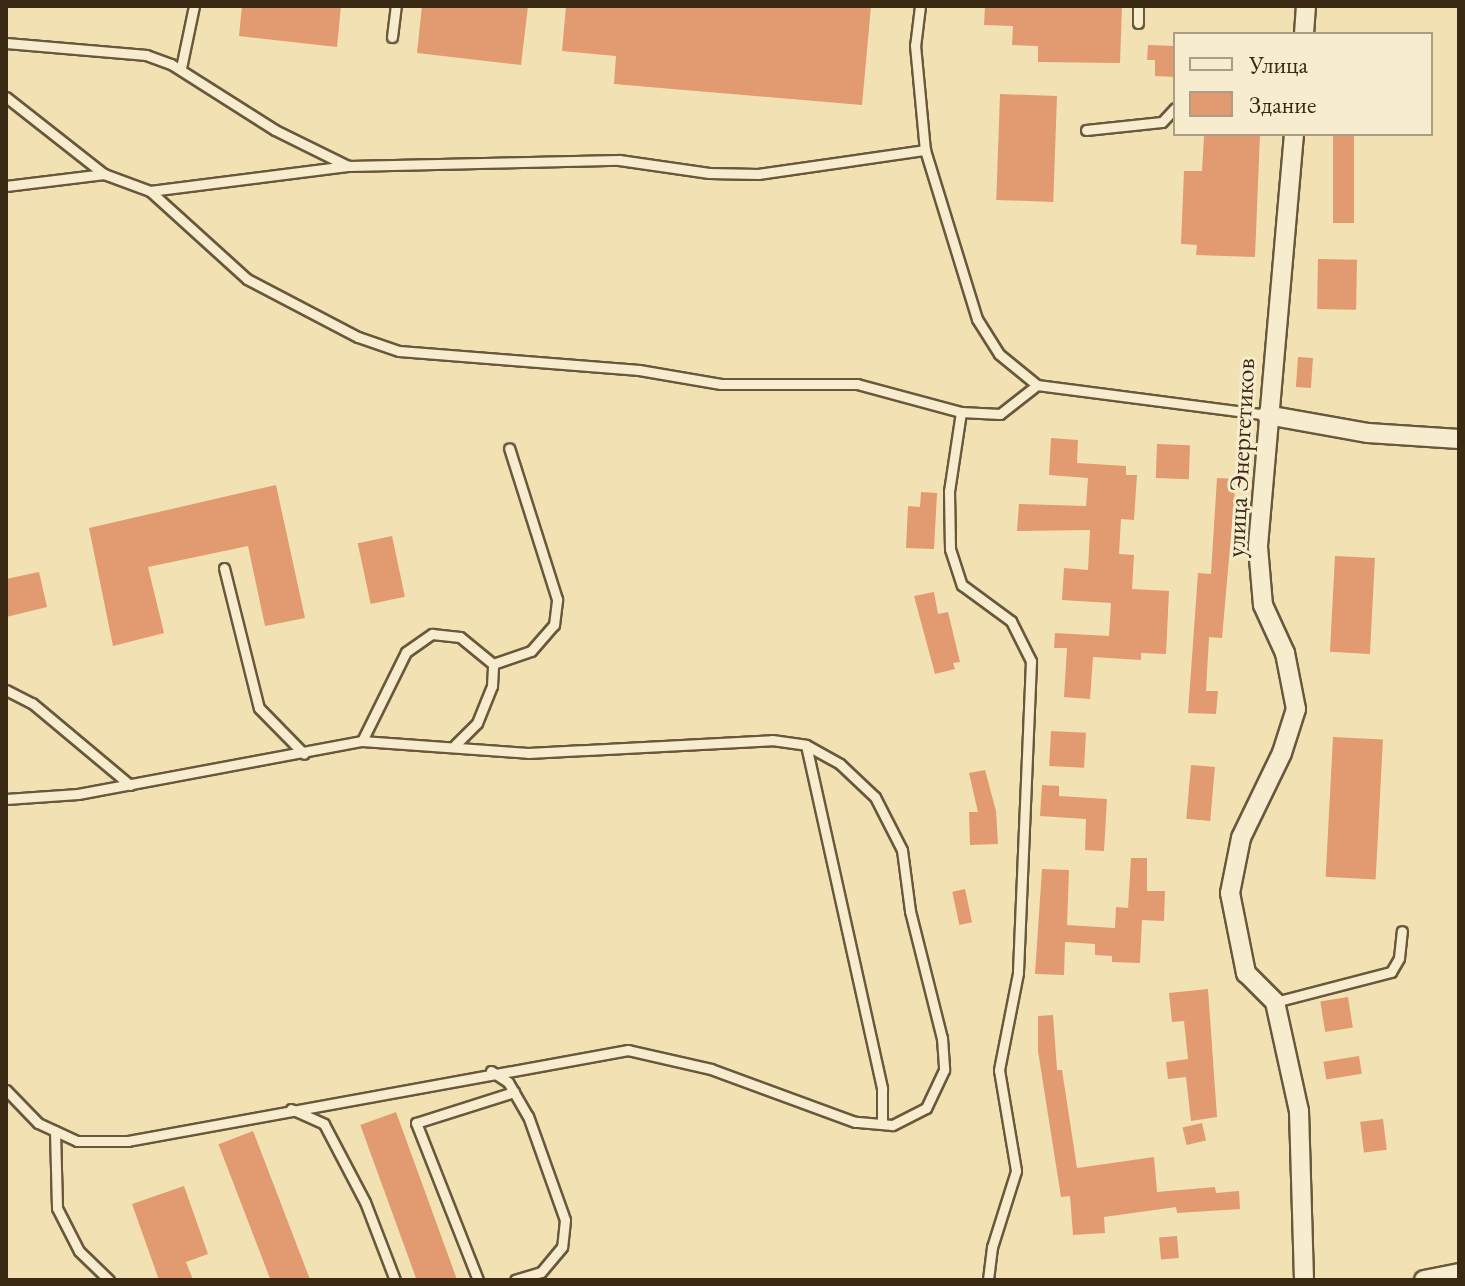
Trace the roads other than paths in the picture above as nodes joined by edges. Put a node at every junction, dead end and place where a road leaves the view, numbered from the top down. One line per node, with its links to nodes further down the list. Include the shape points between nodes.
1 (194, 6): 10 (lane)
2 (396, 6): 8 (lane)
3 (920, 6): 15 (lane, via 915,45)
4 (1138, 6): 6 (lane)
5 (1306, 6): 7 (street)
6 (1138, 23)
7 (1304, 32)
8 (392, 37)
9 (6, 43): 10 (lane, via 146,55)
10 (181, 68): 16 (lane, via 275,130)
11 (6, 97): 17 (lane)
12 (1173, 110): 13 (lane, via 1162,122)
13 (1086, 130)
14 (1294, 136): 22 (street, улица Энергетиков)
15 (925, 150): 16 (lane, via 758,174 619,160); 20 (lane, via 977,319 999,354)
16 (349, 166): 19 (lane)
17 (104, 174): 18 (lane); 19 (lane)
18 (6, 186)
19 (150, 191): 21 (lane, via 247,279 358,337 399,351 639,370 721,384 857,384)
20 (1037, 385): 21 (lane, via 1000,414); 22 (lane)
21 (961, 412): 47 (lane, via 949,491 950,549 962,585 1011,621 1031,661 1018,973 999,1070 1016,1171 992,1247)
22 (1267, 415): 23 (street, via 1368,433); 35 (street, улица Энергетиков, via 1258,547 1263,605 1285,653 1296,709 1282,753 1241,838 1230,893 1246,973)
23 (1459, 439)
24 (509, 448): 26 (lane, via 557,599 554,625 531,651)
25 (224, 568): 31 (lane, via 259,708)
26 (493, 664): 28 (lane, via 460,637 432,634 406,652); 29 (lane, via 492,686 477,723)
27 (6, 690): 32 (lane, via 32,703)
28 (362, 741): 29 (lane); 31 (lane)
29 (455, 745): 30 (lane, via 528,753 772,740)
30 (806, 745): 40 (lane, via 882,1089); 40 (lane, via 840,764 875,797 902,850 910,911 942,1038 944,1070 926,1108 892,1125)
31 (304, 754): 32 (lane)
32 (130, 785): 33 (lane)
33 (6, 799)
34 (1402, 931): 35 (lane, via 1399,958 1391,972)
35 (1275, 1002): 48 (street, via 1299,1111)
36 (491, 1071): 38 (lane); 39 (lane); 40 (lane, via 628,1050 711,1069 855,1122)
37 (6, 1090): 41 (lane, via 38,1123)
38 (514, 1092): 45 (lane, via 416,1123); 46 (lane, via 528,1116 565,1220 562,1247 541,1272)
39 (291, 1109): 41 (lane, via 128,1141 77,1141); 44 (lane, via 324,1124 365,1202)
40 (882, 1124)
41 (55, 1131): 43 (lane, via 57,1208 79,1251)
42 (1459, 1273): 49 (street)
43 (109, 1280)
44 (395, 1280)
45 (478, 1280)
46 (515, 1280)
47 (988, 1280)
48 (1304, 1280)
49 (1424, 1280)

